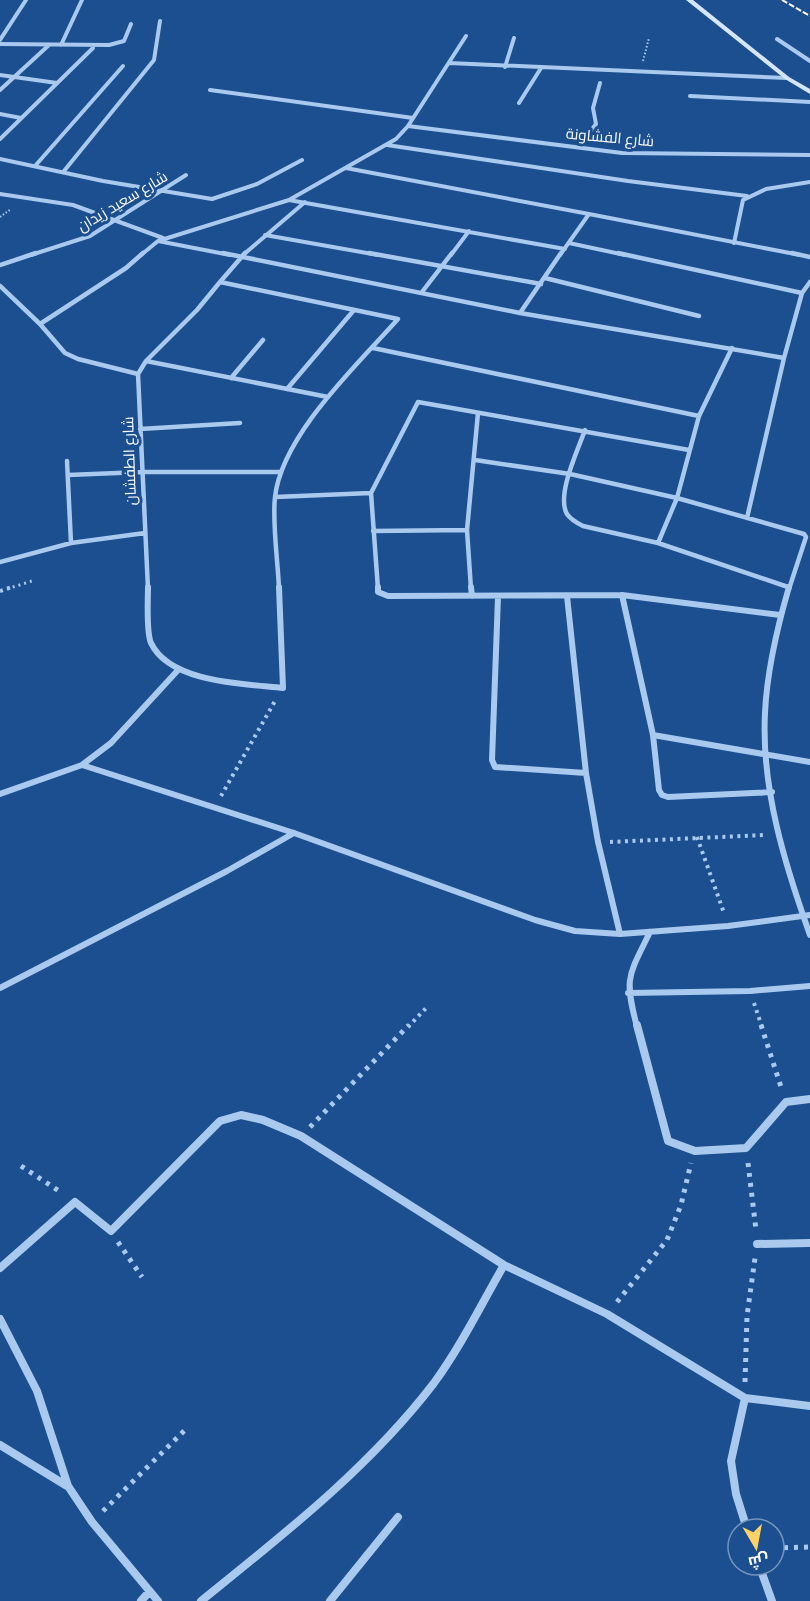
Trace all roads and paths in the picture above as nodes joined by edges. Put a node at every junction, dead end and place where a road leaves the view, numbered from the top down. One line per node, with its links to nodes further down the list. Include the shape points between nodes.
1 (26, 0): 10 (street)
2 (82, 0): 12 (street)
3 (689, 0): 22 (street)
4 (160, 21): 43 (street, via 154,60)
5 (131, 24): 13 (street, via 124,41)
6 (466, 36): 15 (street)
7 (513, 38): 17 (street)
8 (649, 38): 19 (path)
9 (777, 39): 14 (street)
10 (0, 42): 11 (street)
11 (49, 45): 12 (street); 21 (street)
12 (61, 45): 13 (street)
13 (93, 48): 23 (street)
14 (810, 61)
15 (449, 63): 17 (street); 33 (street)
16 (123, 66): 41 (street)
17 (506, 67): 18 (street)
18 (541, 68): 19 (street); 30 (street)
19 (638, 72): 22 (street)
20 (0, 75): 21 (street)
21 (17, 76): 23 (street); 25 (street)
22 (787, 78): 27 (street)
23 (57, 83): 32 (street)
24 (600, 83): 37 (street, via 592,108 596,124)
25 (0, 90)
26 (210, 90): 33 (street)
27 (810, 92)
28 (690, 96): 29 (street)
29 (810, 102)
30 (519, 103)
31 (0, 114): 32 (street)
32 (21, 118): 35 (street)
33 (413, 118): 34 (street)
34 (408, 126): 36 (street); 37 (street, شارع الفشاونة)
35 (0, 140)
36 (387, 145): 42 (street); 48 (street)
37 (578, 147): 38 (street, شارع الفشاونة, via 636,153)
38 (810, 155)
39 (0, 159): 41 (street)
40 (302, 160): 46 (street, via 219,199)
41 (35, 166): 43 (street)
42 (346, 168): 49 (street); 51 (street)
43 (64, 171): 46 (street)
44 (186, 175): 46 (street, شارع سعيد زيدان)
45 (810, 183): 48 (street)
46 (163, 191): 52 (street, شارع سعيد زيدان)
47 (0, 194): 52 (street, via 73,205)
48 (747, 196): 57 (street)
49 (289, 200): 50 (street); 55 (street)
50 (305, 202): 53 (street); 54 (street)
51 (589, 214): 56 (street); 57 (street)
52 (114, 222): 55 (street); 61 (street, شارع سعيد زيدان, via 77,242)
53 (468, 231): 58 (street); 62 (street)
54 (265, 234): 59 (street); 62 (street)
55 (161, 239): 59 (street); 73 (street, via 126,268)
56 (569, 243): 58 (street); 69 (street)
57 (734, 243): 60 (street)
58 (565, 249): 63 (street)
59 (240, 257): 64 (street); 68 (street)
60 (810, 258)
61 (0, 265)
62 (443, 266): 66 (street); 68 (street)
63 (544, 278): 66 (street); 72 (street)
64 (220, 282): 70 (street); 78 (street)
65 (810, 282): 69 (street)
66 (541, 284): 71 (street)
67 (0, 286): 73 (street)
68 (422, 292): 71 (street)
69 (802, 293): 77 (street)
70 (354, 310): 75 (street, via 398,319); 81 (street)
71 (520, 314): 76 (street)
72 (699, 315)
73 (40, 324): 79 (street, via 72,357)
74 (263, 340): 80 (street)
75 (373, 348): 82 (street); 84 (street)
76 (732, 348): 77 (street); 84 (street)
77 (784, 358): 98 (street)
78 (146, 361): 79 (street); 80 (street)
79 (138, 374): 86 (street, شارع الطفشان)
80 (231, 378): 81 (street)
81 (287, 389): 82 (street)
82 (328, 396): 92 (street, via 288,454)
83 (478, 413): 87 (street); 89 (street); 95 (street, via 415,403)
84 (699, 416): 88 (street)
85 (240, 423): 86 (street)
86 (140, 429): 91 (street, شارع الطفشان)
87 (585, 430): 88 (street); 93 (street)
88 (689, 450): 97 (street)
89 (475, 460): 93 (street); 99 (street)
90 (67, 461): 94 (street)
91 (142, 472): 92 (street); 94 (street); 101 (street, شارع الطفشان)
92 (281, 472): 96 (street)
93 (570, 474): 97 (street); 103 (street, via 564,504 574,521)
94 (68, 475): 102 (street)
95 (371, 493): 96 (street); 100 (street)
96 (275, 497): 114 (street)
97 (677, 498): 98 (street); 103 (street)
98 (747, 518): 106 (street, via 806,537)
99 (467, 530): 100 (street); 109 (street)
100 (373, 531): 109 (street, via 378,592 388,596)
101 (145, 533): 102 (street); 113 (street, شارع الطفشان, via 150,642)
102 (71, 543): 104 (street)
103 (658, 543): 106 (street)
104 (0, 562)
105 (35, 580): 107 (path)
106 (788, 587): 112 (street)
107 (0, 591)
108 (622, 595): 110 (street); 112 (street); 115 (street)
109 (472, 596): 111 (street)
110 (567, 596): 111 (street); 119 (street)
111 (498, 597): 119 (street, via 492,760 495,767)
112 (780, 615): 116 (street, via 767,687)
113 (179, 669): 114 (street, شارع الطفشان, via 213,679); 118 (street, via 111,743)
114 (283, 688): 122 (path)
115 (653, 735): 116 (street); 120 (street, via 662,795)
116 (767, 755): 117 (street); 120 (street)
117 (810, 762)
118 (81, 765): 121 (street); 122 (street)
119 (586, 773): 126 (street)
120 (772, 792): 124 (street)
121 (0, 794)
122 (214, 807): 123 (street)
123 (294, 832): 130 (street, via 535,920 575,931); 133 (street, via 228,871)
124 (780, 834): 125 (path); 127 (street)
125 (697, 837): 126 (path); 128 (path)
126 (598, 842): 130 (street)
127 (806, 915): 128 (street); 131 (street)
128 (728, 926): 129 (street)
129 (650, 932): 130 (street); 135 (street, via 629,975)
130 (620, 934)
131 (810, 935)
132 (810, 986): 134 (street)
133 (0, 988)
134 (750, 991): 135 (street); 138 (path)
135 (628, 993): 141 (street, via 668,1141)
136 (428, 1006): 139 (path)
137 (810, 1099): 138 (street)
138 (786, 1102): 140 (street)
139 (301, 1136): 144 (street, via 241,1115 220,1121); 147 (street)
140 (746, 1148): 141 (street); 146 (path)
141 (694, 1151): 150 (path, via 667,1240)
142 (21, 1166): 143 (path)
143 (75, 1202): 144 (street); 148 (street)
144 (111, 1231): 149 (path)
145 (810, 1243): 146 (street)
146 (757, 1244): 152 (path, via 747,1316)
147 (504, 1265): 150 (street); 166 (street, via 434,1382 377,1449)
148 (0, 1268)
149 (142, 1277)
150 (607, 1314): 152 (street)
151 (0, 1319): 156 (street, via 37,1391)
152 (745, 1398): 153 (street); 158 (street, via 731,1461)
153 (810, 1406)
154 (188, 1427): 159 (path)
155 (0, 1445): 156 (street)
156 (68, 1486): 159 (street)
157 (398, 1517): 167 (street)
158 (743, 1517)
159 (92, 1522): 163 (street)
160 (810, 1547): 161 (path)
161 (786, 1548)
162 (763, 1577): 168 (street)
163 (149, 1592): 164 (street); 165 (street)
164 (141, 1601)
165 (158, 1601)
166 (201, 1601)
167 (330, 1601)
168 (772, 1601)

